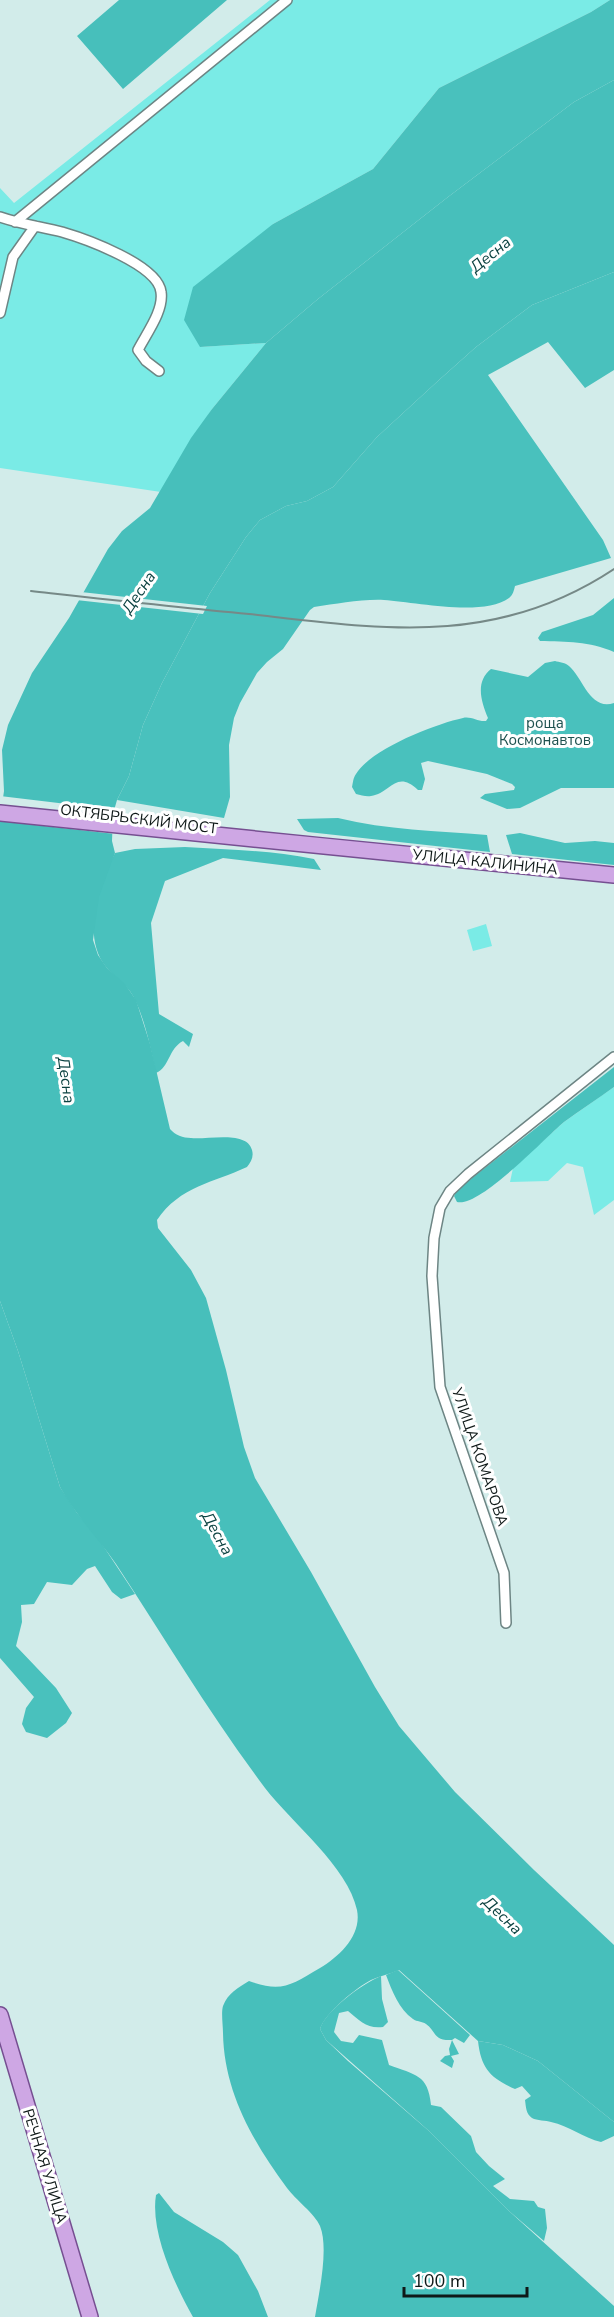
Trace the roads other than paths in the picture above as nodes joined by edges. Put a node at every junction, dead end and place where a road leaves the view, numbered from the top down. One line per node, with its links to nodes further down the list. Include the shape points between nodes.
1 (287, 0): 3 (street)
2 (0, 217): 3 (street)
3 (15, 222): 4 (street)
4 (35, 226): 5 (street, via 13,257); 6 (street, via 91,241 153,277 162,290 161,306 138,350)
5 (0, 313)
6 (159, 371)
7 (0, 803): 9 (main road, ОКТЯБРЬСКИЙ МОСТ)
8 (0, 813): 9 (main road, ОКТЯБРЬСКИЙ МОСТ)
9 (278, 839): 10 (main road, УЛИЦА КАЛИНИНА)
10 (614, 875)
11 (614, 1057): 12 (street, УЛИЦА КОМАРОВА, via 450,1191 440,1208 434,1238 432,1276 440,1387 504,1572)
12 (506, 1623)
13 (0, 2015): 14 (main road, РЕЧНАЯ УЛИЦА)
14 (90, 2317)

